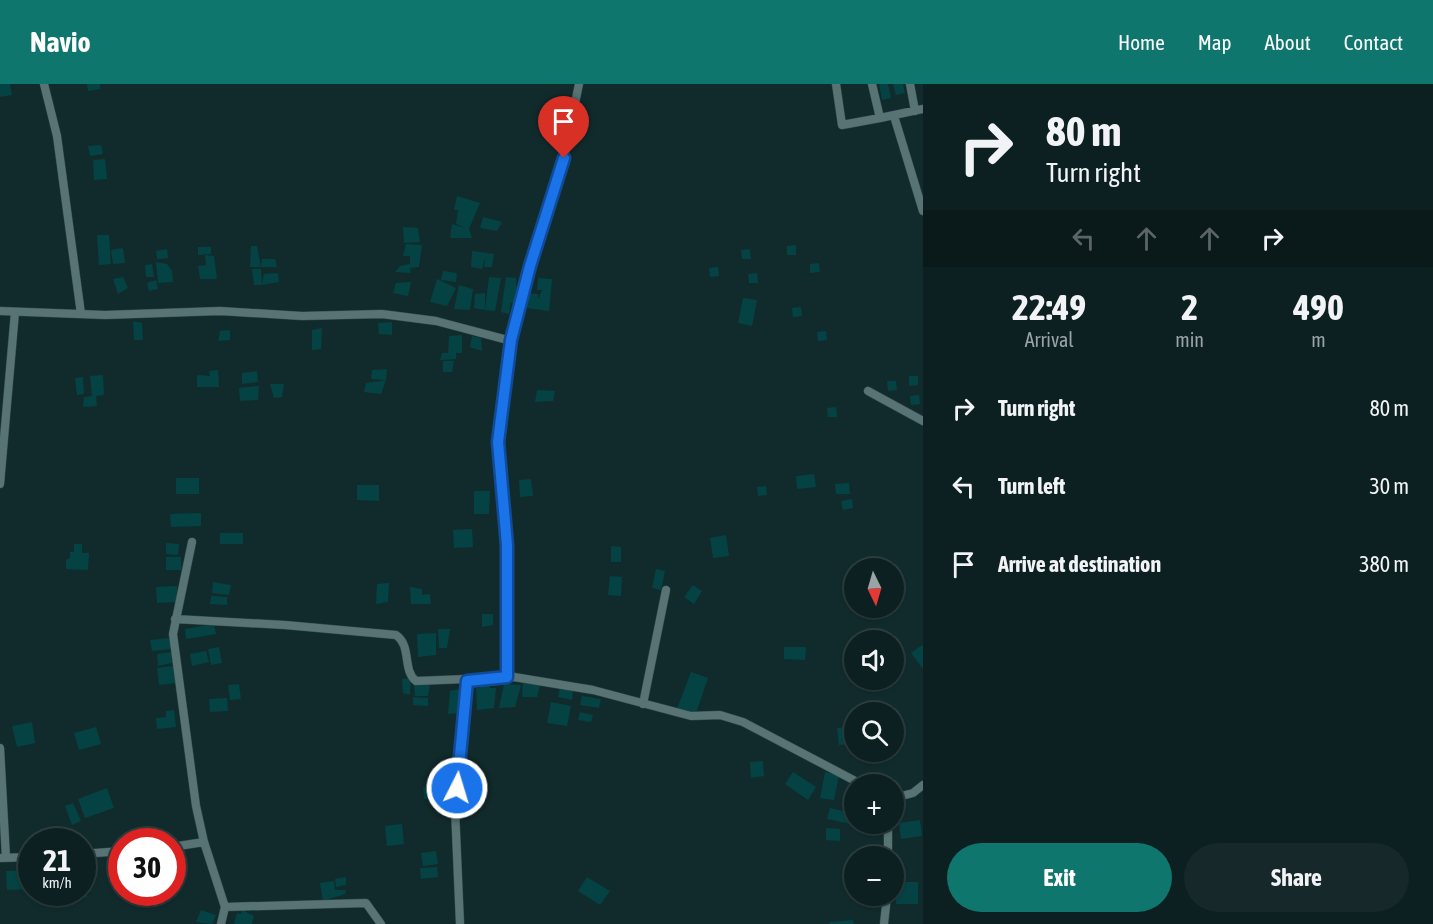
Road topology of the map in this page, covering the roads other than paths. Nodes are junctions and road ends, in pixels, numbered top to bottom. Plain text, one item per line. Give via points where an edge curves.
1 (44, 84) edge
2 (579, 84) edge
3 (836, 84) edge
4 (872, 84) edge
5 (910, 84) edge
6 (919, 110) edge
7 (894, 116) junction
8 (880, 118) junction
9 (923, 211) edge
10 (0, 311) edge
11 (15, 312) junction
12 (81, 314) junction
13 (511, 340) junction
14 (868, 391) dead end
15 (923, 421) edge
16 (0, 483) edge
17 (192, 542) dead end
18 (666, 590) dead end
19 (175, 619) junction
20 (507, 677) junction
21 (467, 681) junction
22 (643, 704) junction
23 (0, 748) edge
24 (844, 774) edge
25 (923, 784) edge
26 (904, 795) edge
27 (204, 842) junction
28 (186, 845) edge
29 (18, 857) edge
30 (3, 858) edge
31 (886, 906) edge
32 (225, 907) junction
33 (221, 924) edge
34 (381, 924) edge
35 (460, 924) edge
36 (884, 924) edge

1 - 12 street via 57,136
2 - 13 street via 560,176
3 - 8 street via 842,125
4 - 8 street
5 - 6 street
6 - 7 street
7 - 8 street
7 - 9 street
10 - 11 street
11 - 12 street
11 - 16 street
12 - 13 street via 382,314 436,321
13 - 20 street via 498,442 507,545
14 - 15 street
17 - 19 street
18 - 22 street
19 - 21 street via 396,635 403,640 413,679
19 - 27 street via 175,658
20 - 21 street
20 - 22 street via 564,683
21 - 35 street via 455,809
22 - 24 street via 691,716 729,717
23 - 30 street
25 - 26 street
27 - 28 street
27 - 32 street
29 - 30 street
31 - 36 street
32 - 33 street
32 - 34 street via 366,903

